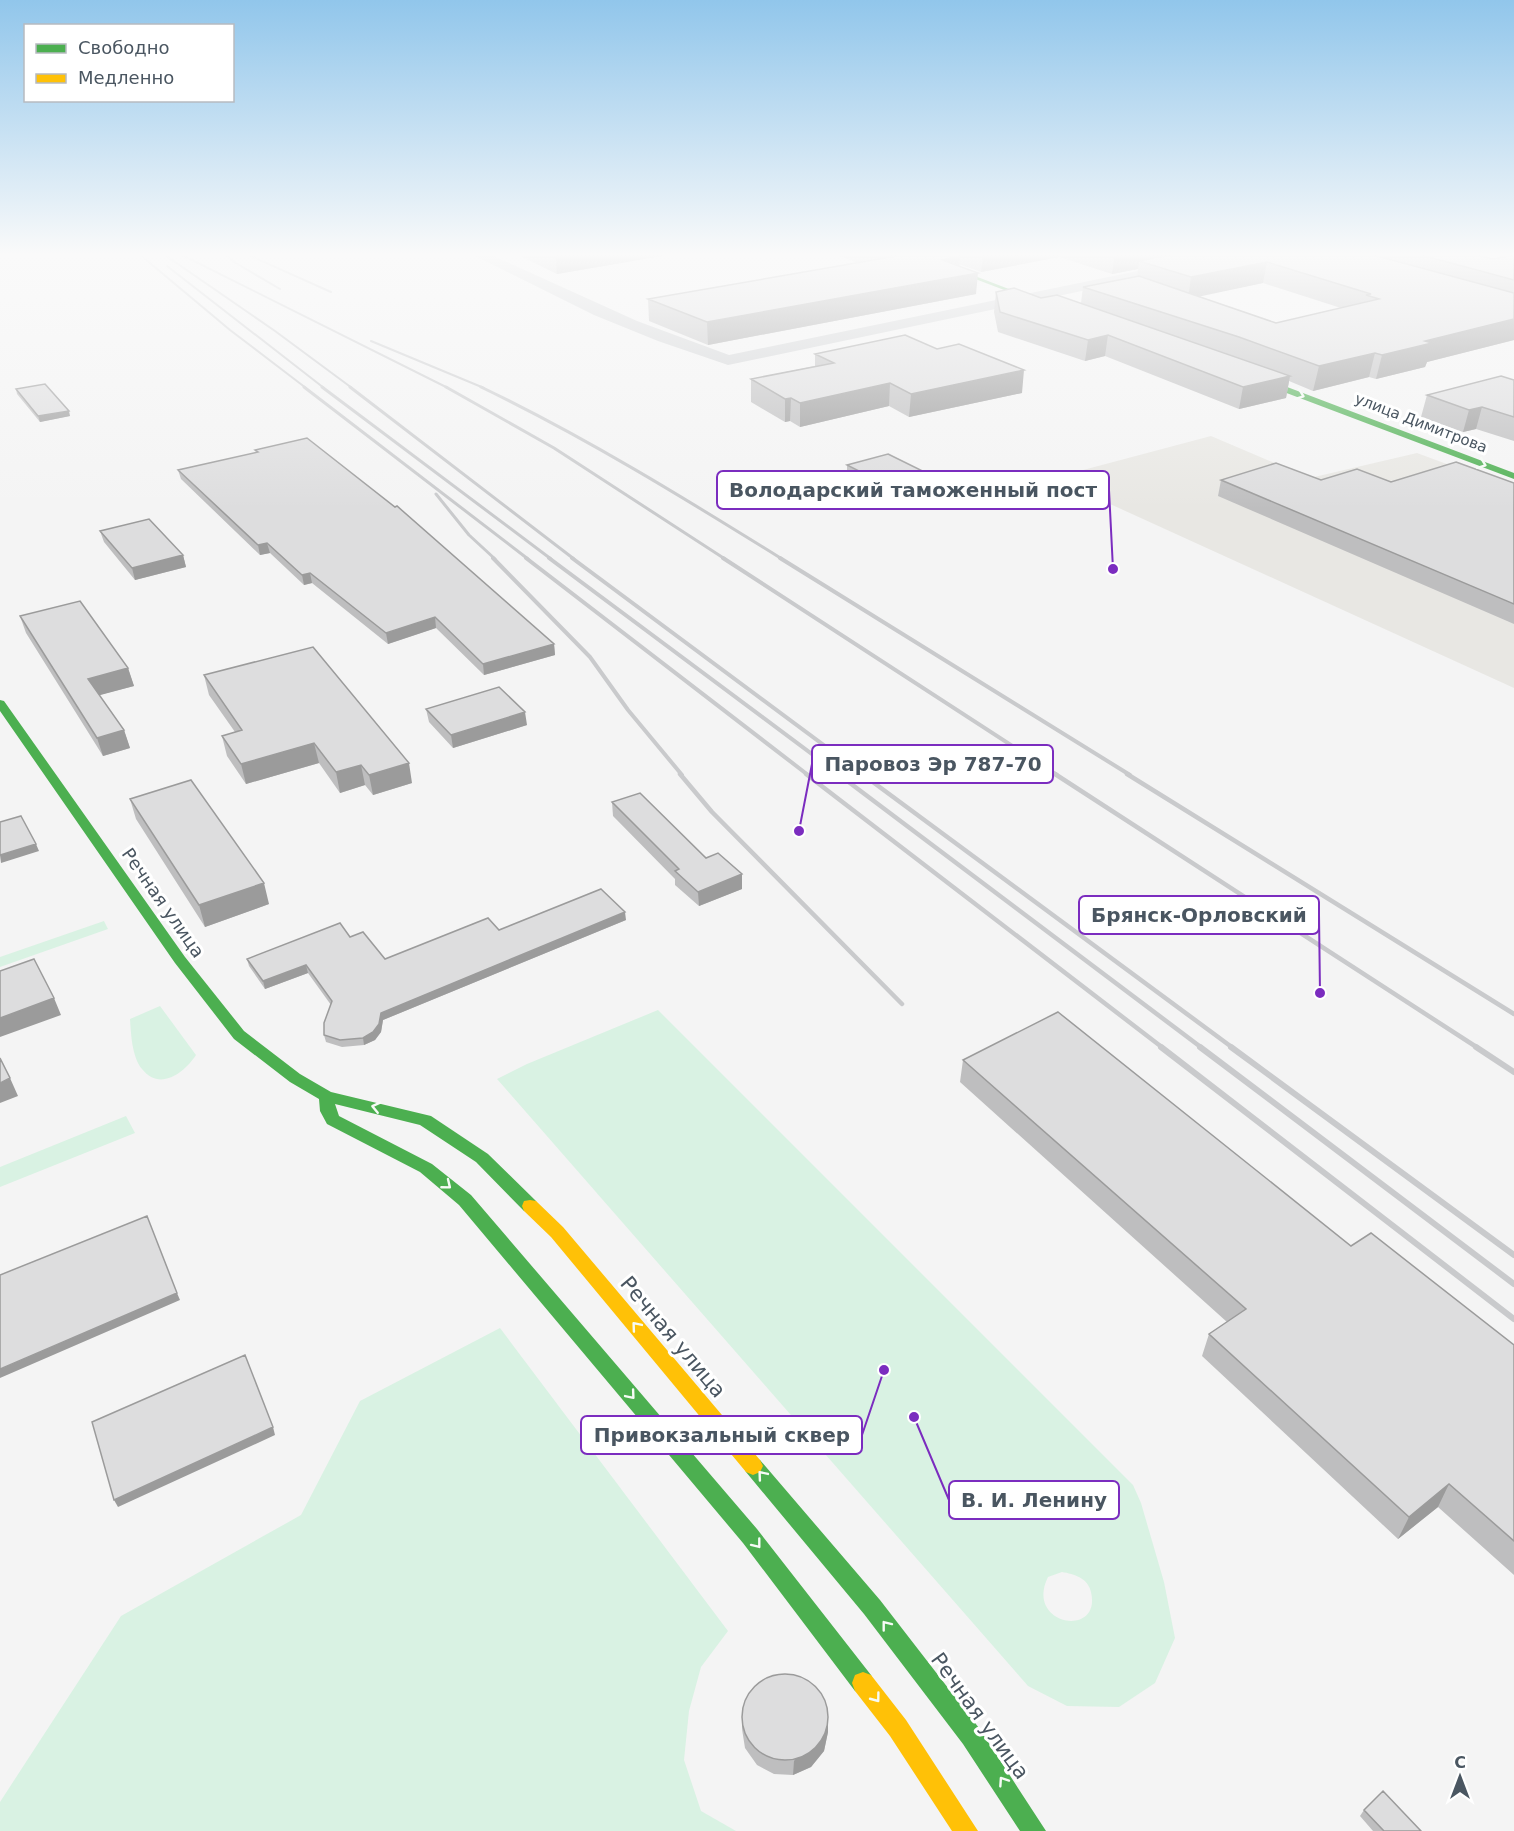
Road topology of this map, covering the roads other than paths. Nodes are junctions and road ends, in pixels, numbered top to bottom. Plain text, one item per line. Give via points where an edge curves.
1 (665, 338) edge
2 (830, 338) edge
3 (1239, 371) edge
4 (1514, 476) edge
5 (0, 703) edge
6 (326, 1096) junction
7 (966, 1831) edge
8 (1034, 1831) edge

1 - 2 street via 728,360
3 -> 4 main road, улица Димитрова
5 - 6 main road, Речная улица via 173,950 239,1035 295,1078
6 -> 7 main road via 333,1120 426,1168 465,1200 750,1536 898,1728
8 -> 6 main road, Речная улица via 971,1736 872,1607 557,1232 482,1158 454,1137 425,1120

